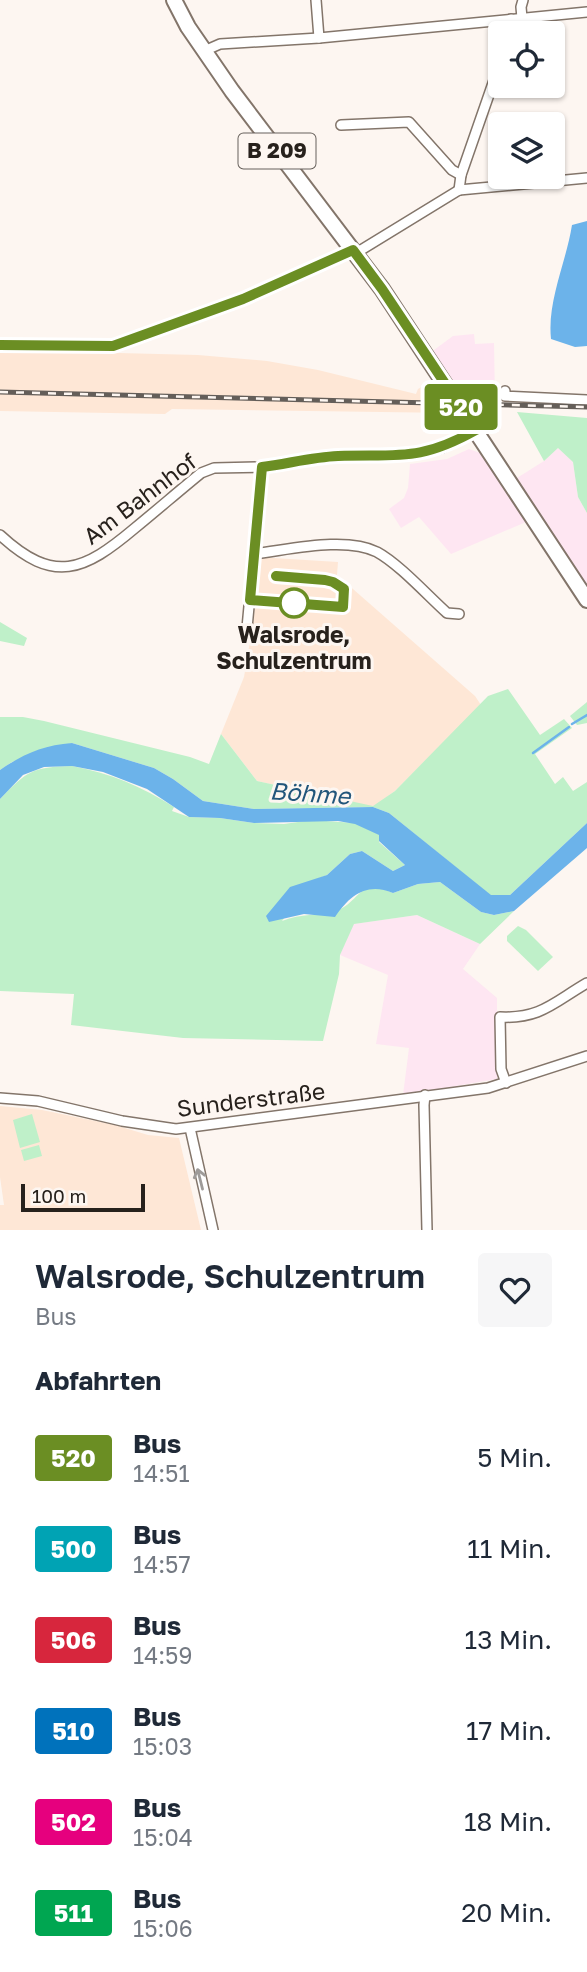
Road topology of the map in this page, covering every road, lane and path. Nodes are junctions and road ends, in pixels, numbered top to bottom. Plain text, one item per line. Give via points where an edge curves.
1 (174, 0) edge
2 (316, 0) edge
3 (523, 0) edge
4 (587, 12) edge
5 (522, 18) junction
6 (511, 19) joint
7 (319, 38) junction
8 (204, 51) junction
9 (488, 97) edge
10 (341, 125) dead end
11 (461, 175) junction
12 (587, 178) edge
13 (459, 190) junction
14 (354, 252) junction
15 (0, 345) edge
16 (505, 391) dead end
17 (587, 400) edge
18 (476, 430) junction
19 (262, 467) junction
20 (0, 535) edge
21 (253, 554) junction
22 (587, 600) edge
23 (459, 614) dead end
24 (247, 628) dead end
25 (587, 984) edge
26 (587, 1056) edge
27 (506, 1083) junction
28 (425, 1095) junction
29 (0, 1098) edge
30 (190, 1128) junction
31 (213, 1230) edge
32 (427, 1230) edge

1 - 8 main road, B 209
2 - 7 street
3 - 5 street
4 - 5 street
5 - 6 street
6 - 7 street
7 - 8 street via 220,44
8 - 14 main road, B 209
9 - 11 street
10 - 11 street via 409,122
11 - 13 street
12 - 13 street
13 - 14 street
14 - 15 street via 113,346
14 - 18 main road, B 209
16 - 17 street via 505,396
18 - 19 street, Am Bahnhof via 425,453 337,456
18 - 22 main road, B 209
19 - 20 street, Am Bahnhof via 205,471 106,553 82,564 41,564
19 - 21 street
21 - 23 street via 329,545 361,547 388,560 447,613
21 - 24 street
25 - 27 street via 538,1013 500,1017 501,1069
26 - 27 street, Sunderstraße
27 - 28 street, Sunderstraße
28 - 30 street, Sunderstraße
28 - 32 street
29 - 30 street, Sunderstraße via 52,1103 163,1129
31 -> 30 street

